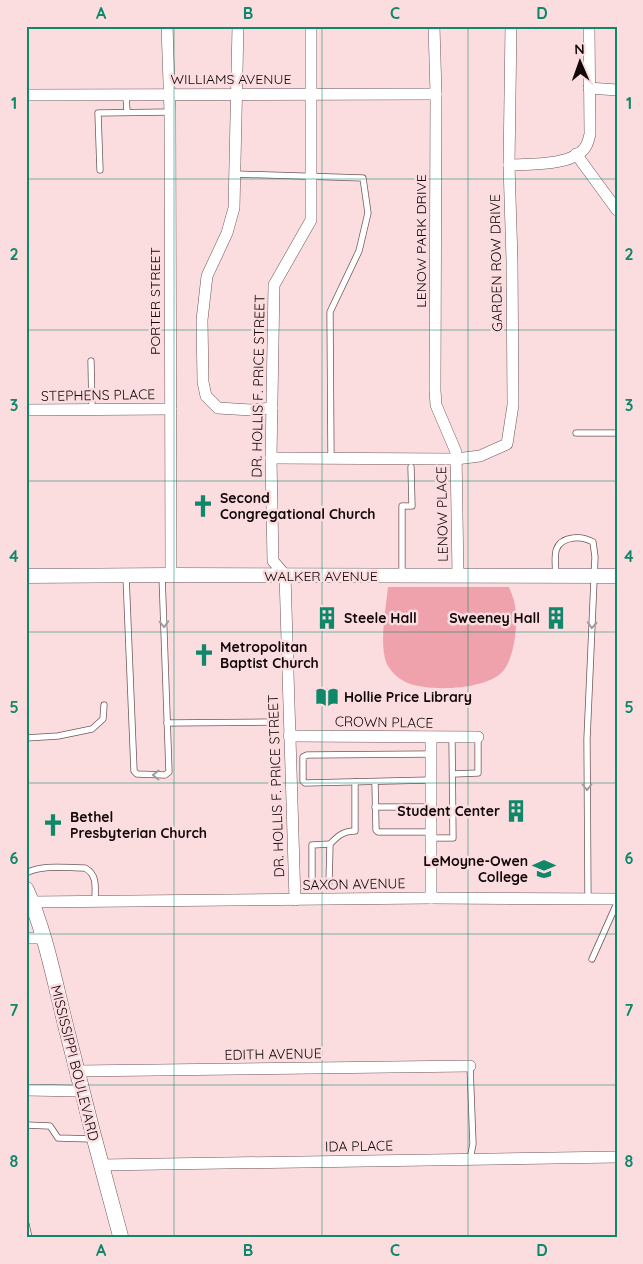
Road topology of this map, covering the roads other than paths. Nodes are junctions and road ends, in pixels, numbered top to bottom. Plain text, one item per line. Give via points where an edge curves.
1 (167, 26) edge
2 (238, 26) edge
3 (311, 26) edge
4 (434, 26) edge
5 (510, 26) edge
6 (589, 26) edge
7 (589, 88) junction
8 (617, 90) edge
9 (237, 94) junction
10 (311, 94) junction
11 (436, 94) junction
12 (26, 95) edge
13 (126, 95) junction
14 (170, 95) junction
15 (127, 112) junction
16 (170, 112) junction
17 (576, 154) junction
18 (509, 165) junction
19 (100, 170) dead end
20 (235, 174) junction
21 (311, 175) junction
22 (617, 210) edge
23 (90, 361) dead end
24 (272, 408) junction
25 (171, 409) junction
26 (26, 410) edge
27 (92, 410) junction
28 (576, 433) dead end
29 (617, 433) edge
30 (456, 455) junction
31 (271, 458) junction
32 (331, 458) junction
33 (411, 467) dead end
34 (167, 575) junction
35 (285, 575) junction
36 (26, 576) edge
37 (126, 576) junction
38 (402, 576) junction
39 (458, 576) junction
40 (556, 576) junction
41 (595, 576) junction
42 (617, 576) edge
43 (104, 705) dead end
44 (272, 722) dead end
45 (167, 723) junction
46 (289, 736) junction
47 (478, 737) joint
48 (26, 738) edge
49 (431, 738) junction
50 (452, 738) junction
51 (431, 754) junction
52 (453, 774) junction
53 (431, 780) junction
54 (355, 782) junction
55 (375, 782) junction
56 (375, 807) junction
57 (431, 807) junction
58 (431, 835) junction
59 (330, 844) junction
60 (26, 873) edge
61 (29, 895) edge
62 (431, 898) junction
63 (295, 900) junction
64 (588, 900) junction
65 (617, 901) edge
66 (96, 902) junction
67 (26, 938) edge
68 (44, 938) junction
69 (592, 959) dead end
70 (470, 1066) joint
71 (77, 1071) junction
72 (26, 1090) edge
73 (81, 1091) junction
74 (26, 1125) edge
75 (94, 1139) junction
76 (617, 1157) edge
77 (470, 1159) junction
78 (101, 1165) junction
79 (26, 1224) edge
80 (29, 1238) edge
81 (121, 1238) edge

1 - 14 street, PORTER STREET
2 - 9 street
3 - 10 street, DR. HOLLIS F. PRICE STREET
4 - 11 street, LENOW PARK DRIVE
5 - 18 street, GARDEN ROW DRIVE
6 - 7 street
7 - 8 street
7 - 17 street via 590,134 586,147
9 - 10 street, WILLIAMS AVENUE
9 - 14 street, WILLIAMS AVENUE
9 - 20 street
10 - 11 street, WILLIAMS AVENUE
10 - 21 street, DR. HOLLIS F. PRICE STREET
11 - 30 street, LENOW PARK DRIVE via 435,397
12 - 13 street, WILLIAMS AVENUE
13 - 14 street, WILLIAMS AVENUE
13 - 15 lane
14 - 16 street, PORTER STREET
15 - 16 lane
15 - 19 lane via 98,112
16 - 25 street, PORTER STREET
17 - 18 street via 559,162
17 - 22 street
18 - 30 street, GARDEN ROW DRIVE via 513,405 510,430 507,444 495,451 480,456
20 - 21 lane
20 - 24 street via 231,221 207,276 202,320 203,382 206,396 218,408
21 - 24 street, DR. HOLLIS F. PRICE STREET via 311,220 274,285
21 - 32 lane via 364,178 368,213 359,251 330,312
23 - 27 lane
24 - 31 street, DR. HOLLIS F. PRICE STREET
25 - 27 street, STEPHENS PLACE
25 - 34 street, PORTER STREET
26 - 27 street, STEPHENS PLACE
28 - 29 lane
30 - 32 street, GARDEN ROW DRIVE
30 - 39 street, LENOW PLACE
31 - 32 street, GARDEN ROW DRIVE
31 - 35 street, DR. HOLLIS F. PRICE STREET via 273,561
33 - 38 lane via 412,506 402,506
34 - 35 street, WALKER AVENUE
34 - 37 street, WALKER AVENUE
34 -> 45 lane
35 - 38 street, WALKER AVENUE
35 - 46 street, DR. HOLLIS F. PRICE STREET
36 - 37 street, WALKER AVENUE
45 -> 37 lane via 169,772 166,775 137,774 134,771
38 - 39 street, WALKER AVENUE
39 - 40 street, WALKER AVENUE
40 - 41 street, WALKER AVENUE
40 - 41 lane via 558,543 578,537 592,542 595,548
41 - 42 street, WALKER AVENUE
41 -> 64 lane via 587,739
43 - 48 lane via 103,720 92,729
44 - 45 lane
46 - 49 street, CROWN PLACE
46 - 63 street, DR. HOLLIS F. PRICE STREET
47 - 50 street, CROWN PLACE
47 - 52 lane via 478,773
49 - 50 street, CROWN PLACE
49 - 51 street
50 - 52 lane
51 - 53 street
51 - 54 lane via 303,757 305,783
52 - 58 lane via 453,838
53 - 55 lane
53 - 57 street
54 - 55 lane
54 - 59 lane via 355,831 347,831
55 - 56 lane
56 - 57 lane
56 - 58 lane via 378,832
57 - 58 street
58 - 62 street
59 - 59 lane via 330,883 312,883 312,845
60 - 66 lane via 43,868 84,868 94,877
61 - 66 street, SAXON AVENUE
61 - 68 main road, MISSISSIPPI BOULEVARD
62 - 63 street, SAXON AVENUE
62 - 64 street, SAXON AVENUE
63 - 66 street, SAXON AVENUE
64 - 65 street, SAXON AVENUE
65 - 69 lane
67 - 68 street
68 - 71 main road, MISSISSIPPI BOULEVARD
70 - 71 street, EDITH AVENUE
70 - 77 lane
71 - 73 main road, MISSISSIPPI BOULEVARD
72 - 73 street
73 - 75 main road, MISSISSIPPI BOULEVARD
74 - 75 lane via 50,1126 58,1138
75 - 78 main road, MISSISSIPPI BOULEVARD
76 - 77 street, IDA PLACE
77 - 78 street, IDA PLACE
78 - 81 main road, MISSISSIPPI BOULEVARD
79 - 80 lane

